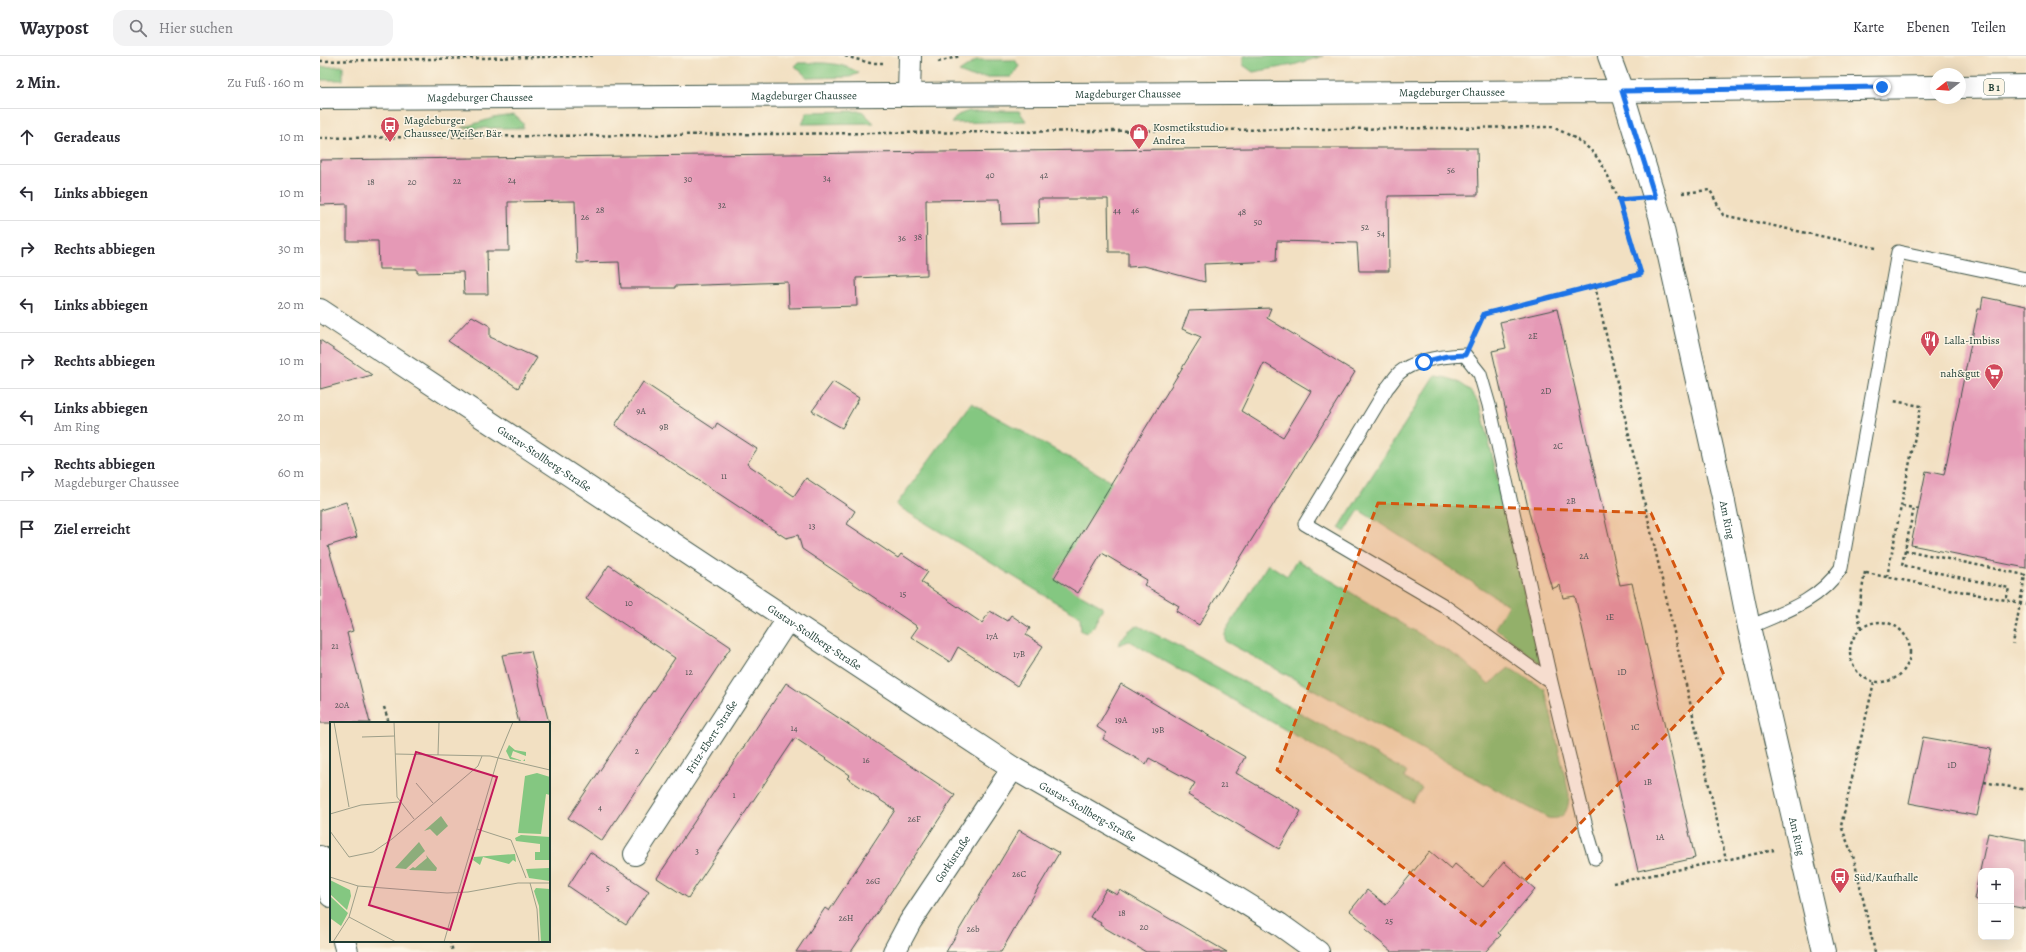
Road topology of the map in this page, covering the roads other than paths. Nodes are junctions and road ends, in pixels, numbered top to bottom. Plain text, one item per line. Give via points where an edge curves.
1 (910, 56) edge
2 (1608, 56) edge
3 (2026, 86) edge
4 (1930, 87) edge
5 (1966, 87) edge
6 (1622, 91) junction
7 (910, 95) junction
8 (320, 98) edge
9 (2026, 279) edge
10 (320, 310) edge
11 (788, 619) junction
12 (1749, 627) junction
13 (1551, 682) junction
14 (1013, 768) junction
15 (635, 854) dead end
16 (320, 858) edge
17 (1595, 858) dead end
18 (330, 893) edge
19 (344, 942) edge
20 (347, 952) edge
21 (894, 952) edge
22 (1318, 952) edge
23 (1824, 952) edge

1 - 7 street
2 - 6 street, Am Ring
3 - 5 street, B 1
4 - 6 street, Magdeburger Chaussee
6 - 7 street, Magdeburger Chaussee
6 - 12 street, Am Ring via 1655,197 1723,497
7 - 8 street, Magdeburger Chaussee
9 - 12 lane via 1898,252 1841,568 1832,582 1802,604
10 - 11 street, Gustav-Stollberg-Straße
11 - 14 street, Gustav-Stollberg-Straße
11 - 15 street, Fritz-Ebert-Straße
12 - 23 street, Am Ring
13 - 13 lane via 1480,374 1465,355 1447,356 1408,367 1398,374 1387,388 1305,524 1443,605
13 - 17 lane
14 - 21 street, Gorkistraße via 910,922
14 - 22 street, Gustav-Stollberg-Straße via 1211,882 1279,924
16 - 18 street
19 - 20 street

